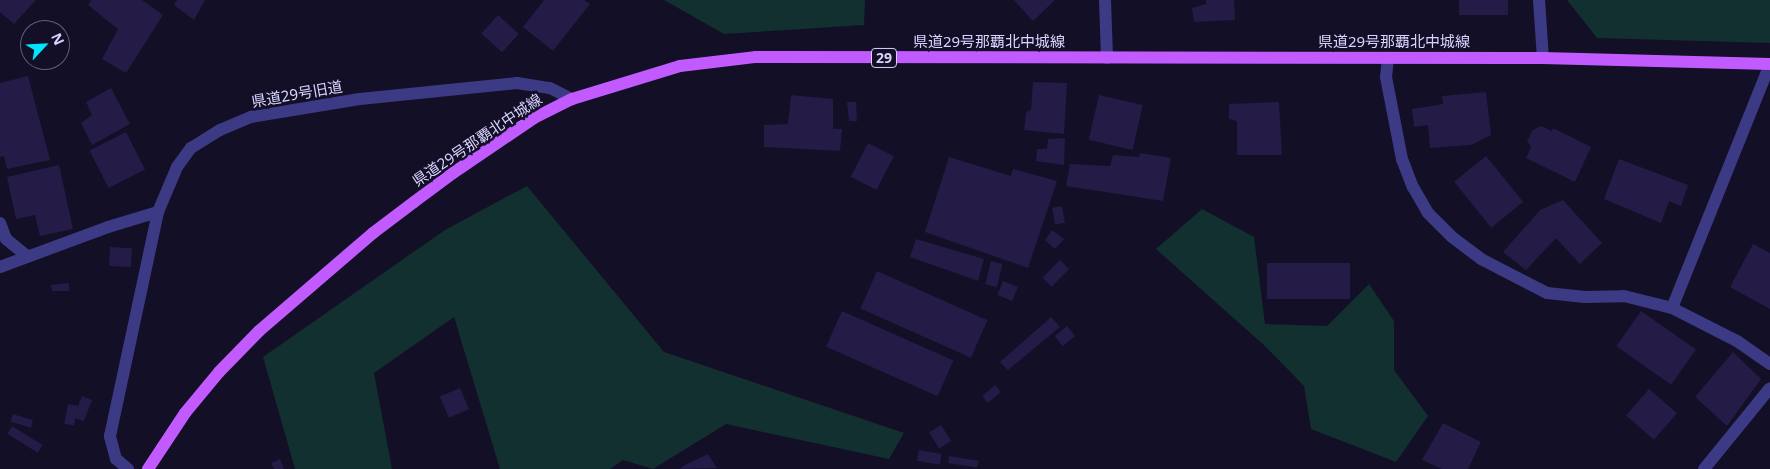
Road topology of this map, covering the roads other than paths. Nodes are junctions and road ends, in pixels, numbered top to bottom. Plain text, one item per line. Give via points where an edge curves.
1 (1105, 0) edge
2 (1539, 0) edge
3 (1107, 58) junction
4 (1388, 58) junction
5 (1543, 58) junction
6 (1770, 64) edge
7 (572, 99) junction
8 (158, 212) junction
9 (0, 222) edge
10 (28, 257) junction
11 (0, 267) edge
12 (1672, 308) junction
13 (1770, 364) edge
14 (1770, 388) edge
15 (128, 469) edge
16 (148, 469) edge
17 (1704, 469) edge

1 - 3 street
2 - 5 street
3 - 4 main road, 県道29号那覇北中城線 / 29
3 - 7 main road, 県道29号那覇北中城線 / 29 via 756,57 680,66
4 - 5 main road, 県道29号那覇北中城線 / 29
4 - 12 street via 1386,77 1402,159 1428,213 1452,237 1482,259 1547,293 1624,296
5 - 6 main road, 県道29号那覇北中城線 / 29
6 - 12 street
7 - 8 street, 県道29号旧道 via 550,88 517,83 360,99 251,117 220,130 191,148 177,166
7 - 16 main road, 県道29号那覇北中城線 / 29 via 534,118 453,172 373,233 259,331 185,413
8 - 10 street
8 - 15 street, 県道29号旧道 via 110,436 116,459
9 - 10 street via 6,239
10 - 11 street
12 - 13 street via 1737,341
14 - 17 street

